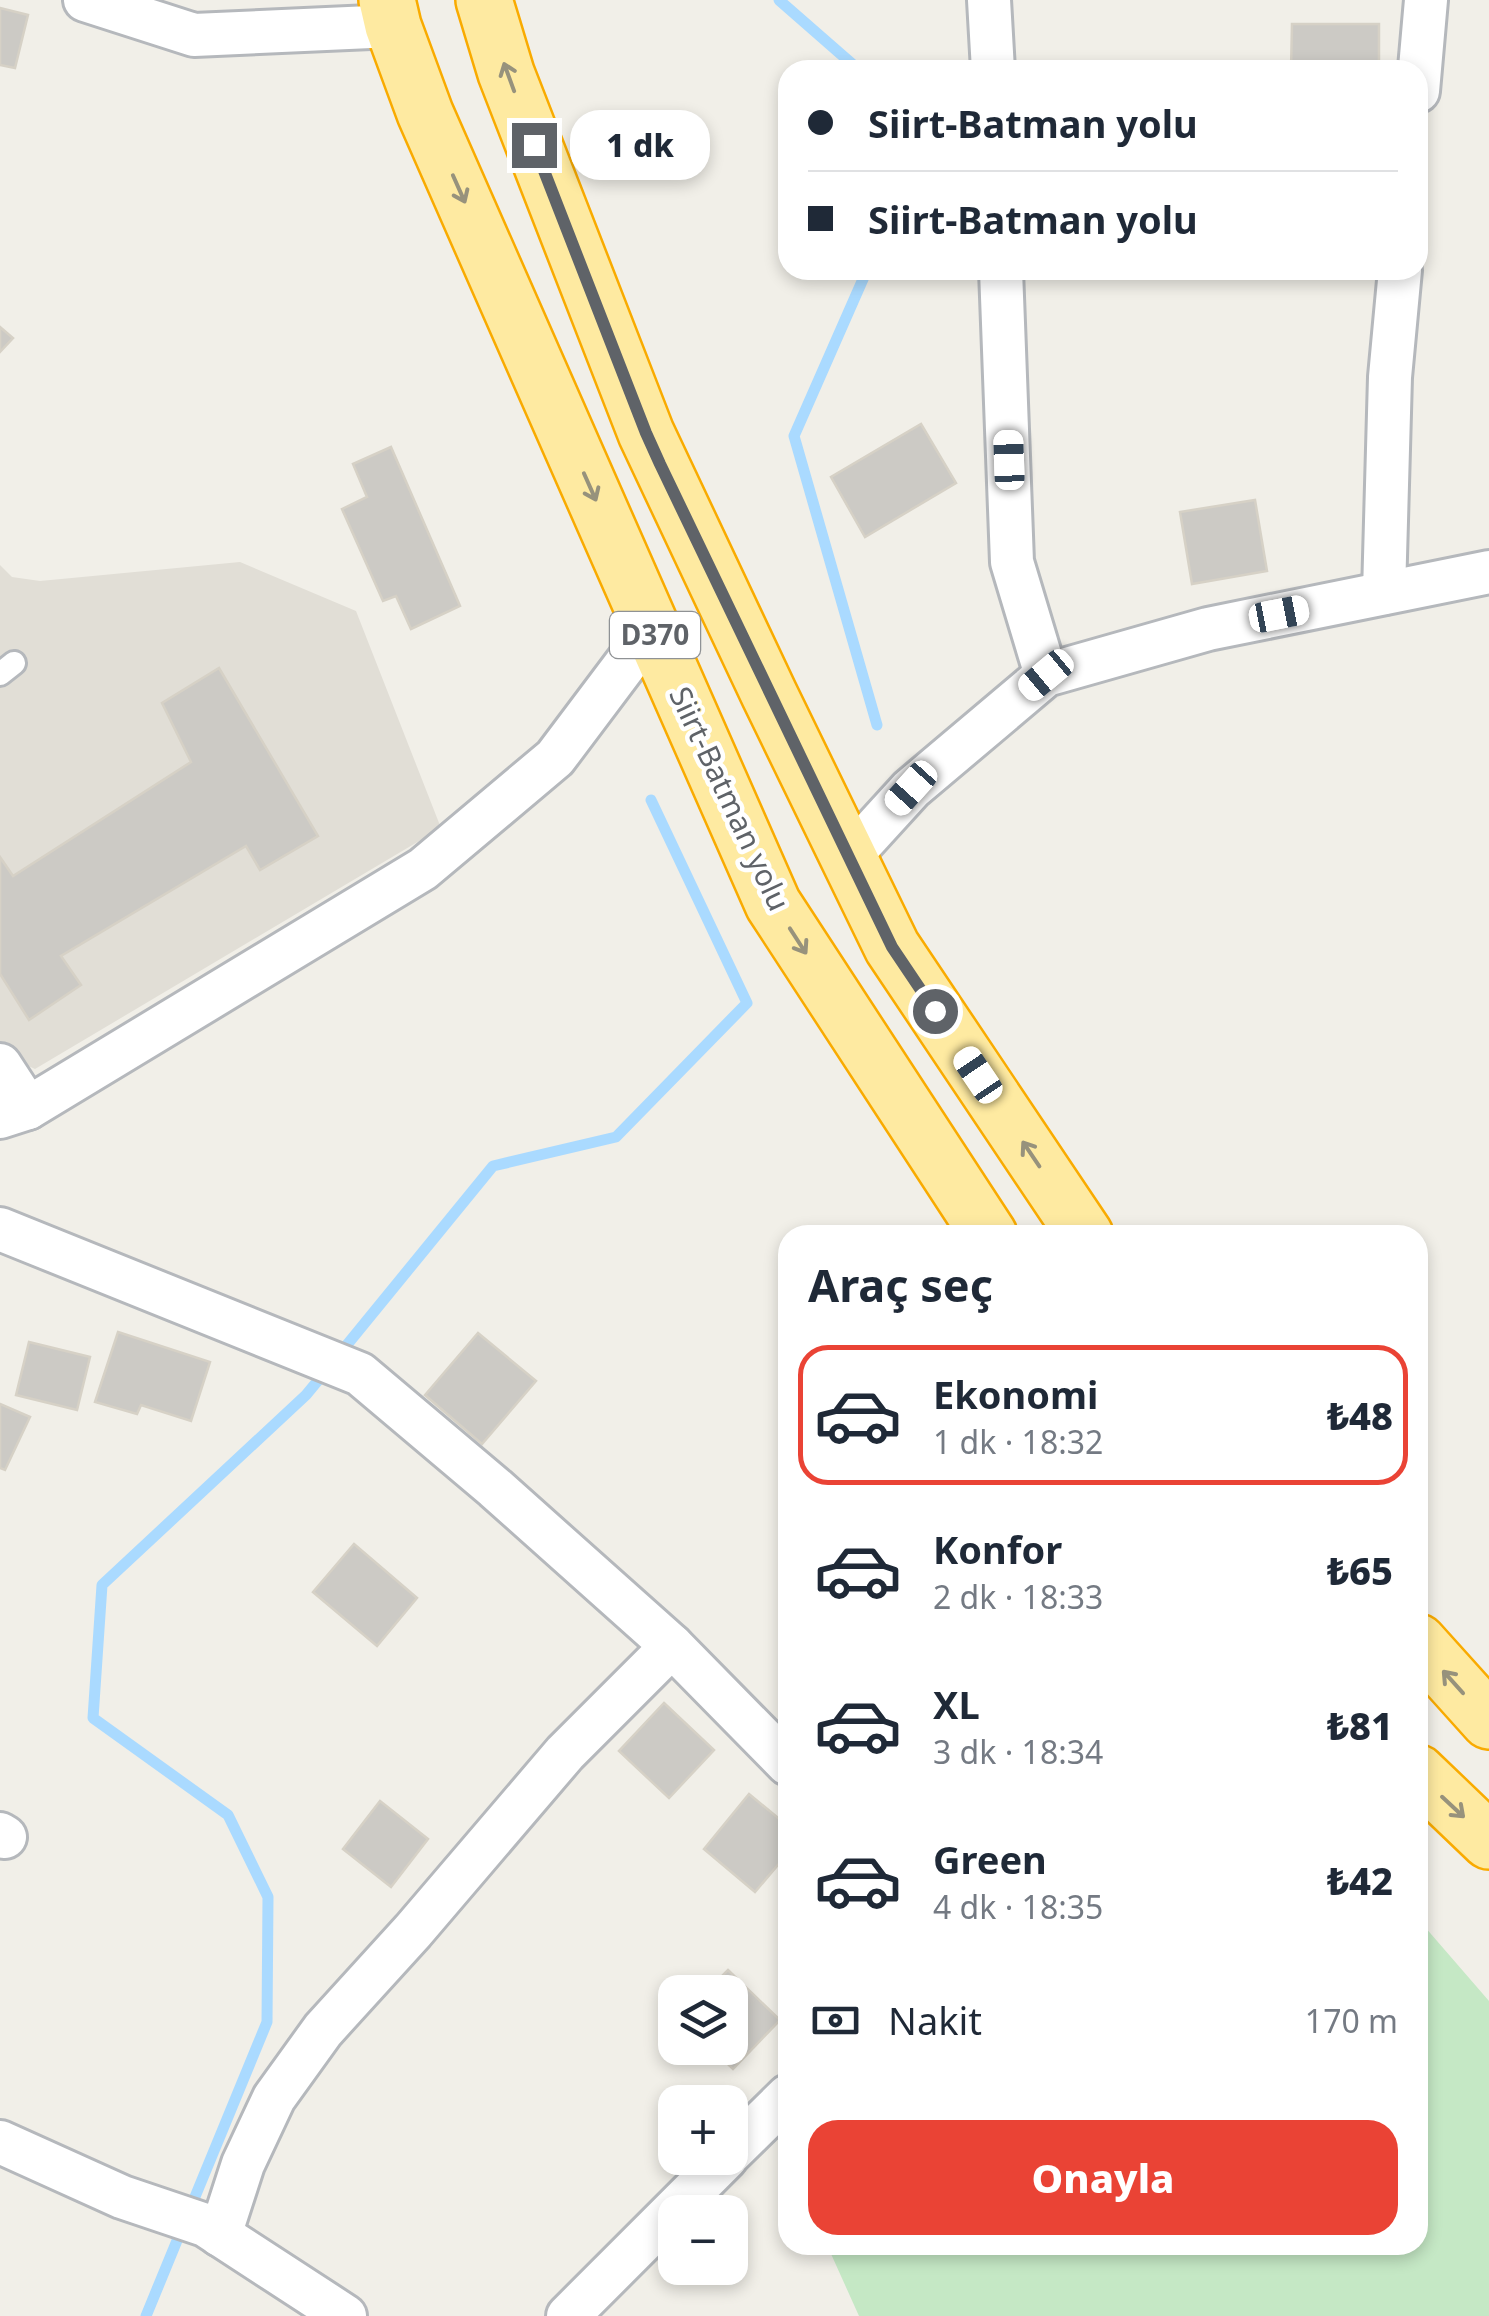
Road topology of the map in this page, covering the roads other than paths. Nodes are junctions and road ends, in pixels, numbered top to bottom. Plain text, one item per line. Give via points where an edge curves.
1 (85, 0) edge
2 (484, 0) edge
3 (990, 0) edge
4 (1426, 0) edge
5 (390, 13) edge
6 (992, 60) edge
7 (1421, 60) edge
8 (1002, 280) edge
9 (1399, 280) edge
10 (1489, 572) edge
11 (1384, 593) junction
12 (652, 629) junction
13 (1046, 675) junction
14 (848, 858) junction
15 (0, 1065) edge
16 (14, 1112) edge
17 (983, 1225) edge
18 (1077, 1225) edge
19 (4, 1238) edge
20 (672, 1646) junction
21 (1428, 1653) edge
22 (1489, 1721) edge
23 (778, 1754) edge
24 (1428, 1782) edge
25 (1489, 1840) edge
26 (778, 2106) edge
27 (748, 2136) edge
28 (0, 2142) edge
29 (709, 2175) edge
30 (212, 2230) junction
31 (345, 2316) edge
32 (568, 2316) edge

1 - 5 street via 194,35
14 -> 2 highway, D370 via 646,433
3 - 6 street
4 - 7 street
5 -> 12 highway, Siirt-Batman yolu / D370 via 426,113
8 - 13 street via 1012,562
9 - 11 street
10 - 11 street
11 - 13 street via 1208,628
12 - 16 street via 556,758 423,869
12 -> 17 highway, Siirt-Batman yolu / D370 via 774,904
13 - 14 street via 911,788
18 -> 14 highway, D370 via 892,947
15 - 16 street
19 - 20 street via 360,1374
20 - 23 street
20 - 30 street via 564,1753 323,2030 274,2098
22 -> 21 highway
24 -> 25 highway
26 - 27 street
28 - 30 street
29 - 32 street
30 - 31 street

